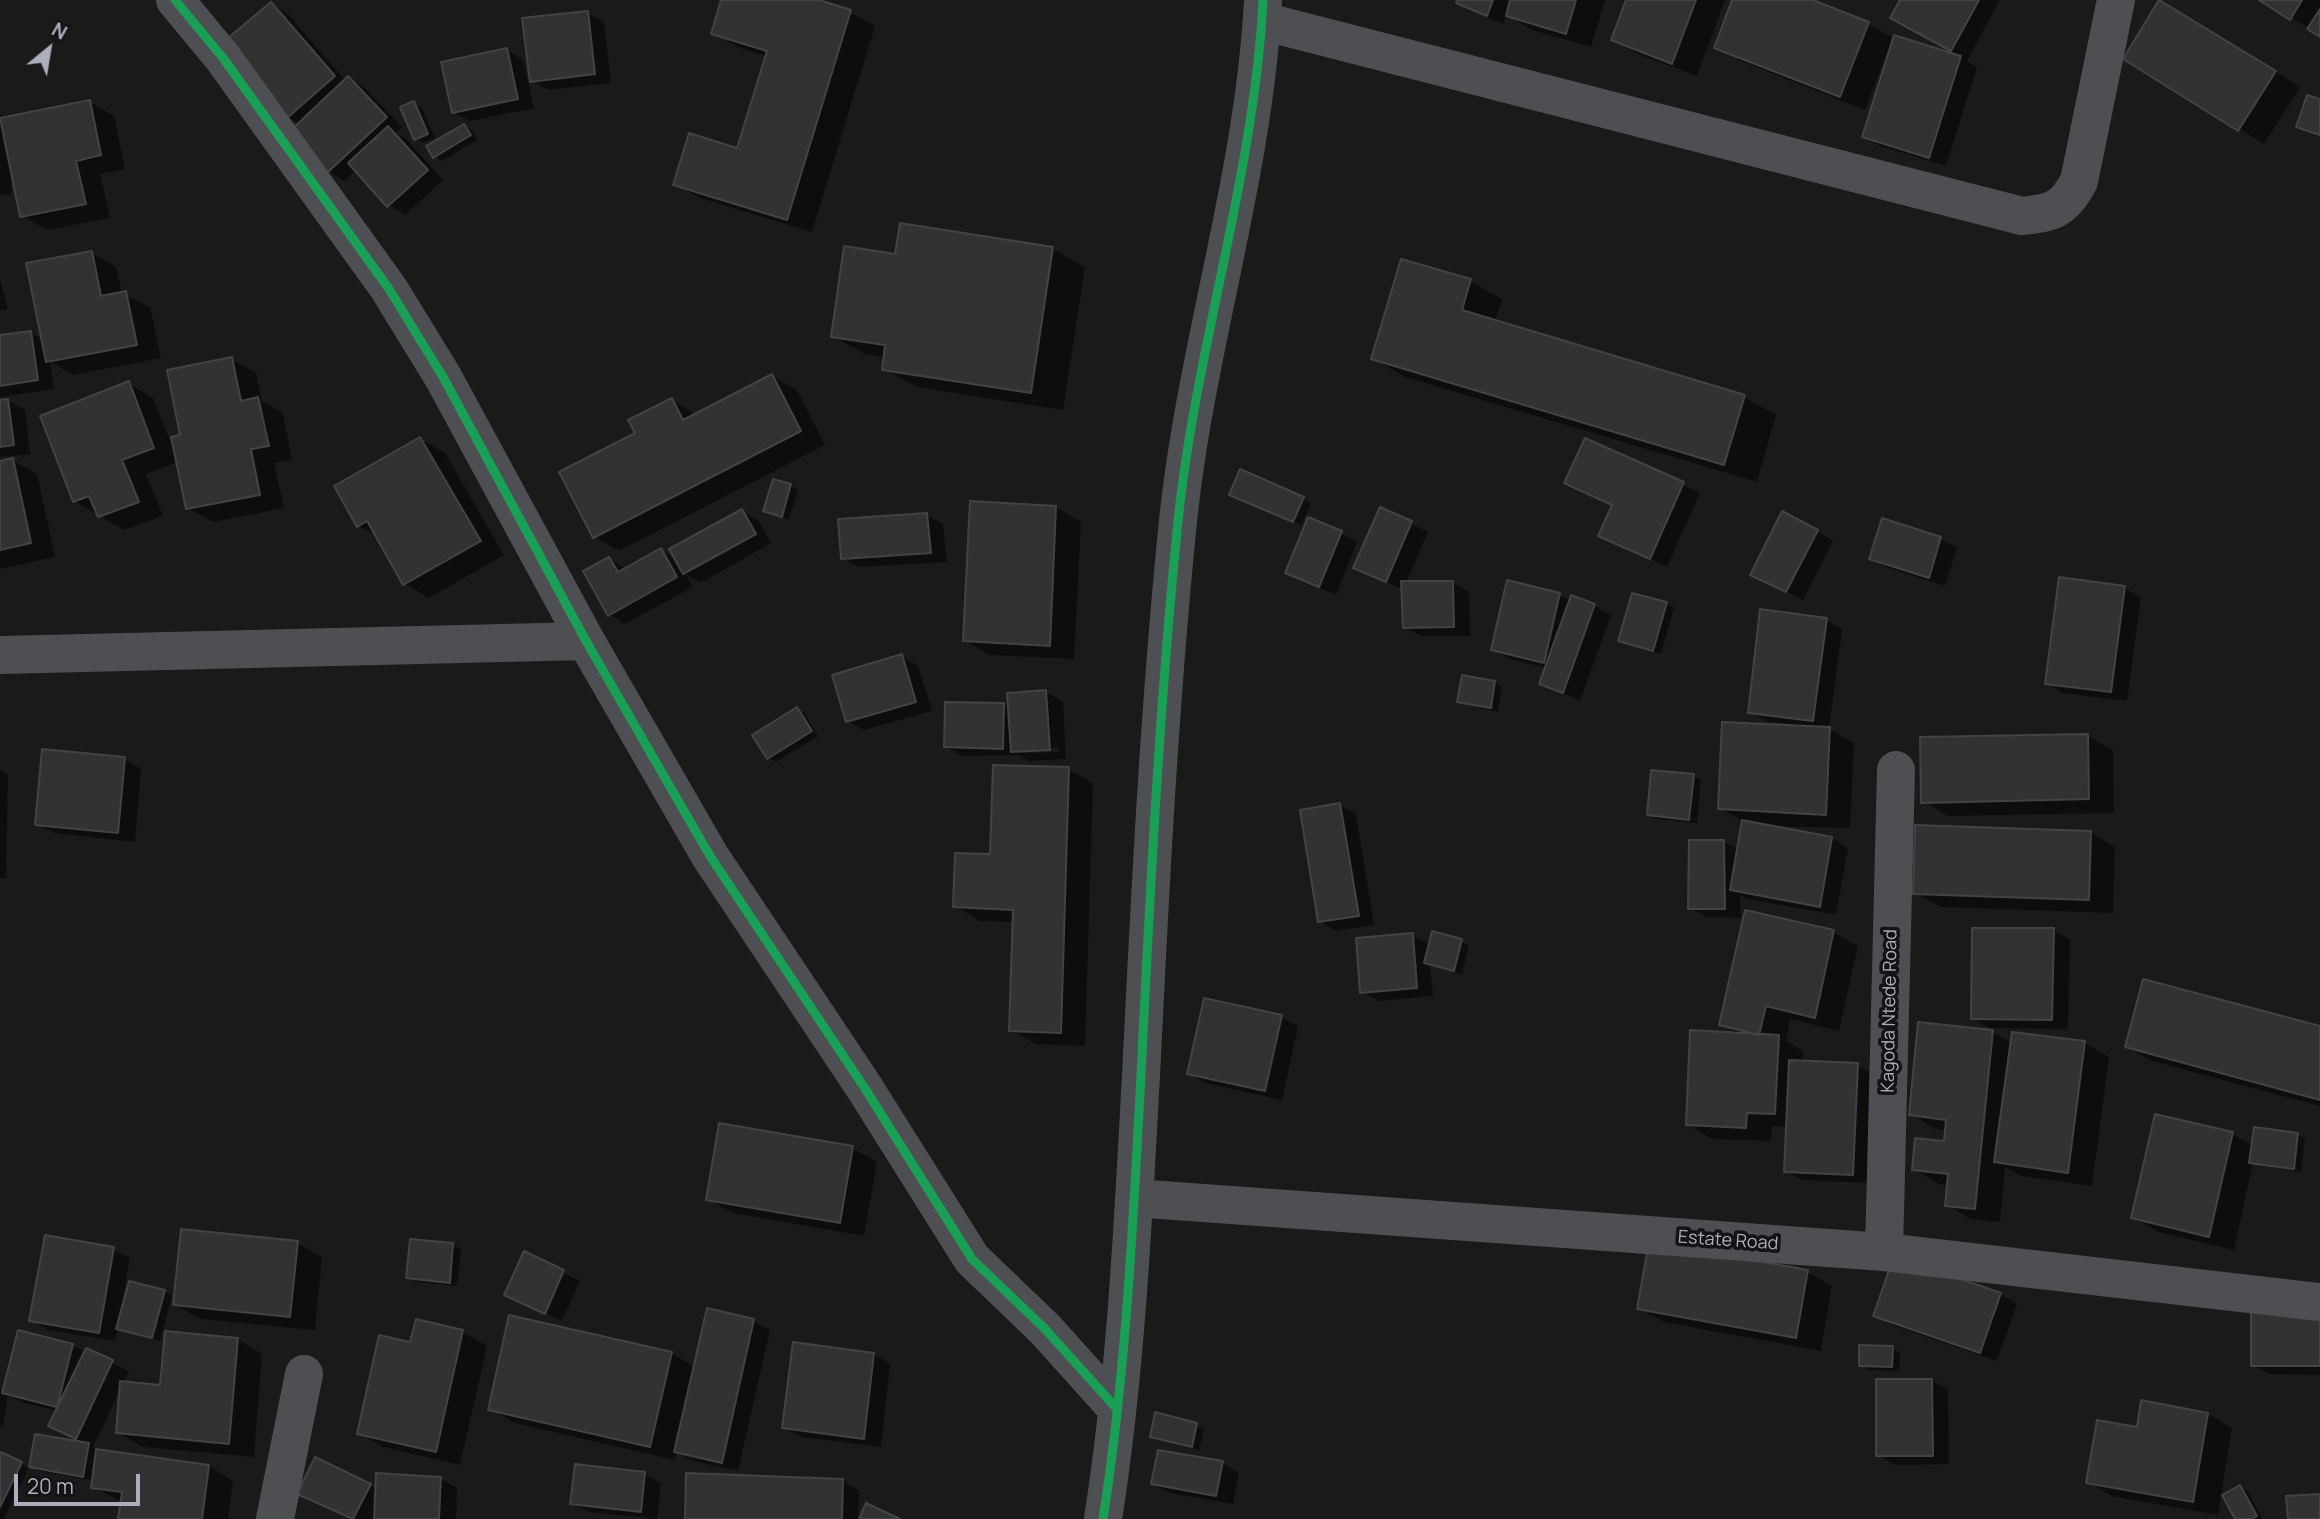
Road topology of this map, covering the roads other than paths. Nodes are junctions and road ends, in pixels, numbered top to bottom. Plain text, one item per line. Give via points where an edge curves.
1 (175, 0) edge
2 (2116, 0) edge
3 (1262, 11) edge
4 (586, 641) junction
5 (0, 655) edge
6 (1896, 771) dead end
7 (1134, 1198) junction
8 (1884, 1252) junction
9 (2320, 1302) edge
10 (304, 1374) dead end
11 (1117, 1409) junction
12 (275, 1519) edge
13 (1103, 1519) edge

1 - 4 street via 223,58 389,289 499,476
2 - 3 street via 2078,181 2069,201 2046,214 2022,216
3 - 7 street via 1244,158 1211,318 1177,525 1159,738
4 - 5 street
4 - 11 street via 710,856 972,1258
6 - 8 street, Kagoda Ntede Road
7 - 8 street, Estate Road
7 - 11 street
8 - 9 street, Estate Road
10 - 12 street
11 - 13 street

